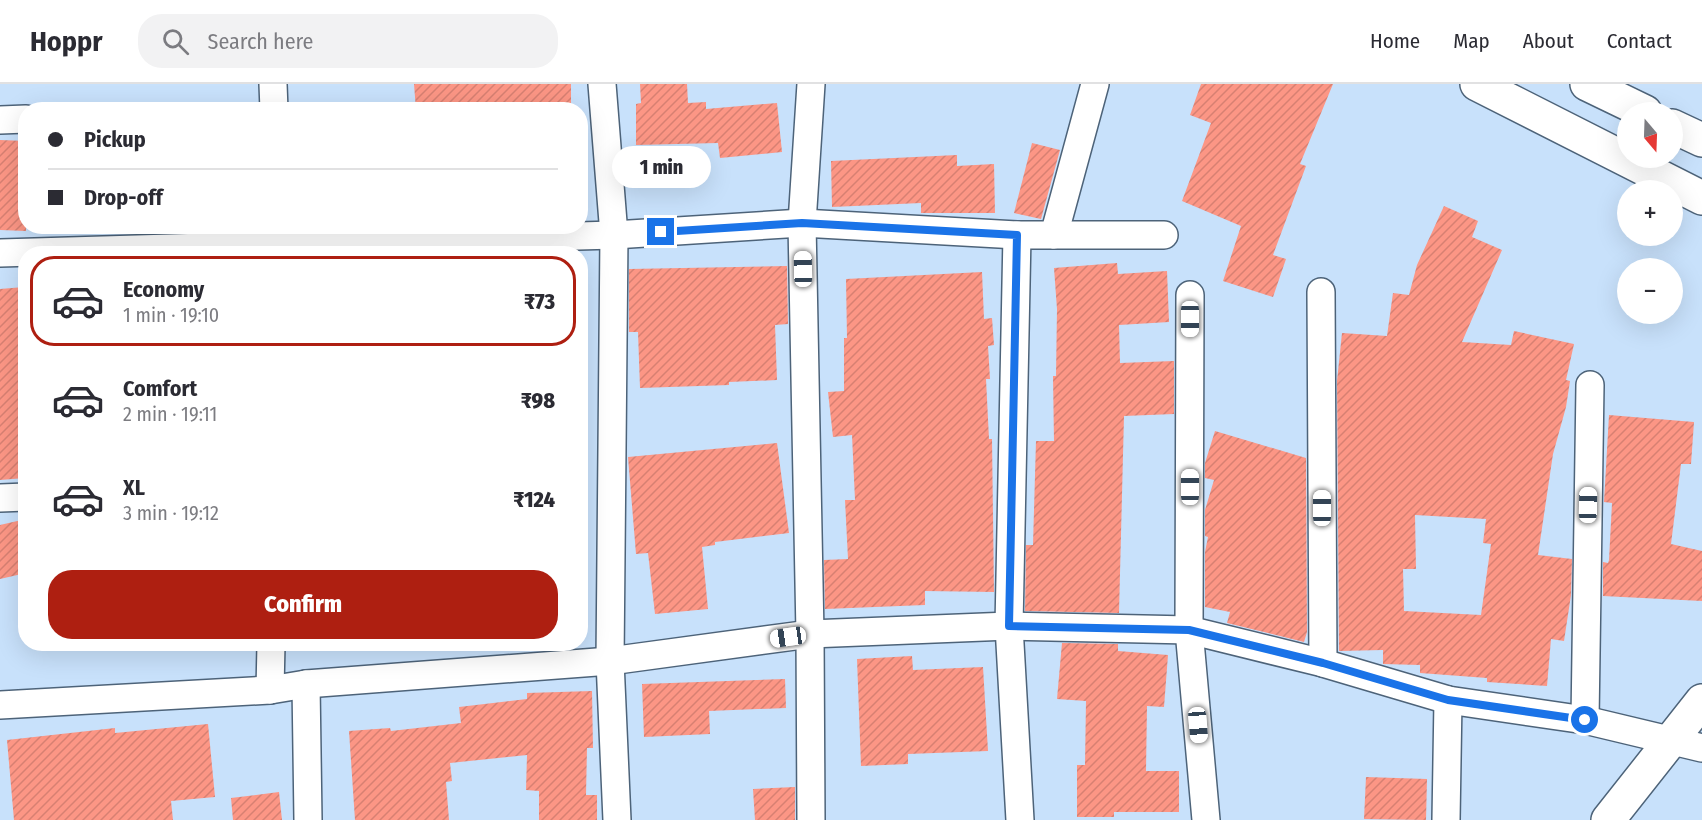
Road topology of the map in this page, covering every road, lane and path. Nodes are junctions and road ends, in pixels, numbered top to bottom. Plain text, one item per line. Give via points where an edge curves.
1 (273, 84) edge
2 (602, 84) edge
3 (811, 84) edge
4 (1095, 84) edge
5 (1477, 84) edge
6 (1587, 84) edge
7 (274, 102) edge
8 (1624, 102) edge
9 (18, 119) edge
10 (0, 120) edge
11 (1683, 131) edge
12 (1702, 140) edge
13 (1702, 198) edge
14 (802, 223) junction
15 (614, 235) junction
16 (1017, 235) junction
17 (1054, 235) junction
18 (1164, 235) dead end
19 (278, 242) edge
20 (177, 246) edge
21 (18, 252) edge
22 (0, 253) edge
23 (1321, 292) dead end
24 (1190, 295) dead end
25 (1590, 385) dead end
26 (18, 497) edge
27 (0, 498) edge
28 (1009, 626) junction
29 (1189, 630) junction
30 (810, 634) junction
31 (271, 651) edge
32 (610, 661) junction
33 (1323, 663) junction
34 (306, 684) junction
35 (270, 690) junction
36 (1448, 700) junction
37 (1702, 701) edge
38 (0, 705) edge
39 (1585, 720) junction
40 (1687, 744) edge
41 (308, 820) edge
42 (617, 820) edge
43 (811, 820) edge
44 (1020, 820) edge
45 (1206, 820) edge
46 (1446, 820) edge
47 (1608, 820) edge

1 - 7 street
2 - 15 street
3 - 14 street
4 - 17 street
5 - 13 street
6 - 8 street
9 - 10 street
11 - 12 street
14 - 15 street
14 - 16 street
14 - 30 street
15 - 19 street
15 - 32 street
16 - 17 street
16 - 28 street
17 - 18 street
19 - 20 street
21 - 22 street
23 - 33 street
24 - 29 street
25 - 39 street
26 - 27 street
28 - 29 street
28 - 30 street
28 - 44 street
29 - 33 street
29 - 45 street
30 - 32 street
30 - 43 street
31 - 35 street
32 - 34 street
32 - 42 street
33 - 36 street
34 - 35 street
34 - 41 street
35 - 38 street
36 - 39 street
36 - 46 street
37 - 40 street
39 - 40 street
40 - 47 street

